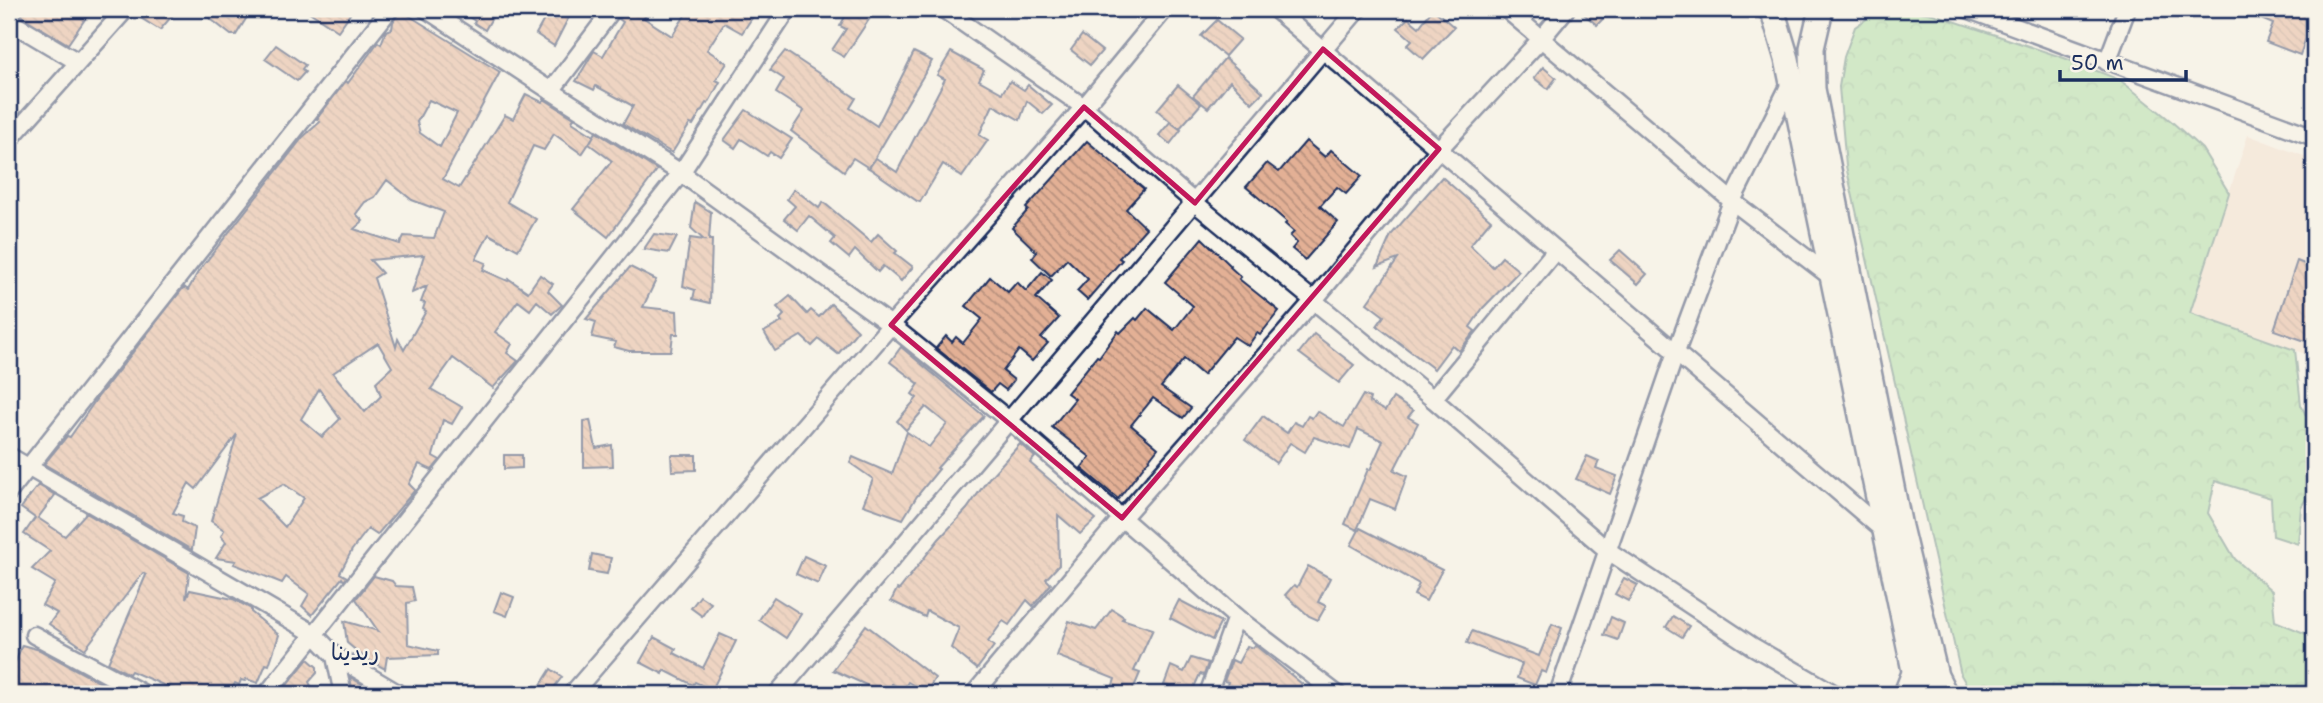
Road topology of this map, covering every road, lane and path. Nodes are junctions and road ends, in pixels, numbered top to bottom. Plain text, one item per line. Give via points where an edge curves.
1 (126, 9) edge
2 (390, 9) edge
3 (426, 9) edge
4 (613, 9) edge
5 (788, 9) edge
6 (943, 9) edge
7 (1165, 9) edge
8 (1275, 9) edge
9 (1358, 9) edge
10 (1506, 9) edge
11 (1566, 9) edge
12 (1820, 9) edge
13 (1967, 9) edge
14 (2127, 9) edge
15 (1768, 12) edge
16 (9, 21) edge
17 (1542, 38) junction
18 (1323, 49) junction
19 (78, 62) junction
20 (2107, 62) junction
21 (1791, 82) junction
22 (551, 91) junction
23 (1084, 107) junction
24 (2314, 137) edge
25 (9, 140) edge
26 (1439, 149) junction
27 (681, 173) junction
28 (1732, 201) junction
29 (1195, 204) junction
30 (1556, 250) junction
31 (1831, 277) junction
32 (1314, 300) junction
33 (891, 325) junction
34 (1676, 352) junction
35 (1433, 399) junction
36 (1010, 421) junction
37 (9, 456) edge
38 (27, 468) junction
39 (9, 492) edge
40 (1122, 518) junction
41 (1884, 531) junction
42 (1607, 550) junction
43 (1236, 617) junction
44 (313, 633) junction
45 (34, 635) dead end
46 (335, 656) junction
47 (1913, 666) junction
48 (144, 694) edge
49 (267, 694) edge
50 (343, 694) edge
51 (399, 694) edge
52 (572, 694) edge
53 (777, 694) edge
54 (974, 694) edge
55 (1208, 694) edge
56 (1337, 694) edge
57 (1558, 694) edge
58 (1835, 694) edge
59 (1902, 694) edge
60 (1923, 694) edge
61 (1945, 694) edge

1 - 19 street
2 - 38 street
3 - 22 street
4 - 22 street
5 - 27 street
6 - 23 street
7 - 23 street
8 - 18 street
9 - 18 street
10 - 17 street
11 - 17 street
12 - 15 main road via 1810,20 1793,24
12 - 61 main road via 1812,48 1813,89 1900,527
13 - 20 street
14 - 20 street
15 - 21 main road
16 - 19 street
17 - 26 street
17 - 28 street
18 - 26 street
18 - 29 street
19 - 25 street
20 - 24 street
21 - 28 street
21 - 31 main road
22 - 27 street
23 - 29 street
23 - 33 street
26 - 30 street
26 - 32 street
27 - 33 street
27 - 44 street
28 - 31 street
28 - 34 street
29 - 32 street
29 - 36 street
30 - 34 street
30 - 35 street
31 - 41 main road
32 - 35 street
32 - 40 street
33 - 36 street
33 - 52 street
34 - 41 street
34 - 42 street
35 - 42 street
36 - 40 street
36 - 53 street
37 - 38 street
38 - 39 street
38 - 44 street
40 - 43 street
40 - 54 street
41 - 47 main road
42 - 57 street
42 - 58 street via 1752,646
43 - 55 street
43 - 56 street
44 - 46 street
44 - 49 street
45 - 48 street
46 - 50 street
46 - 51 street
47 - 59 street
47 - 60 main road

